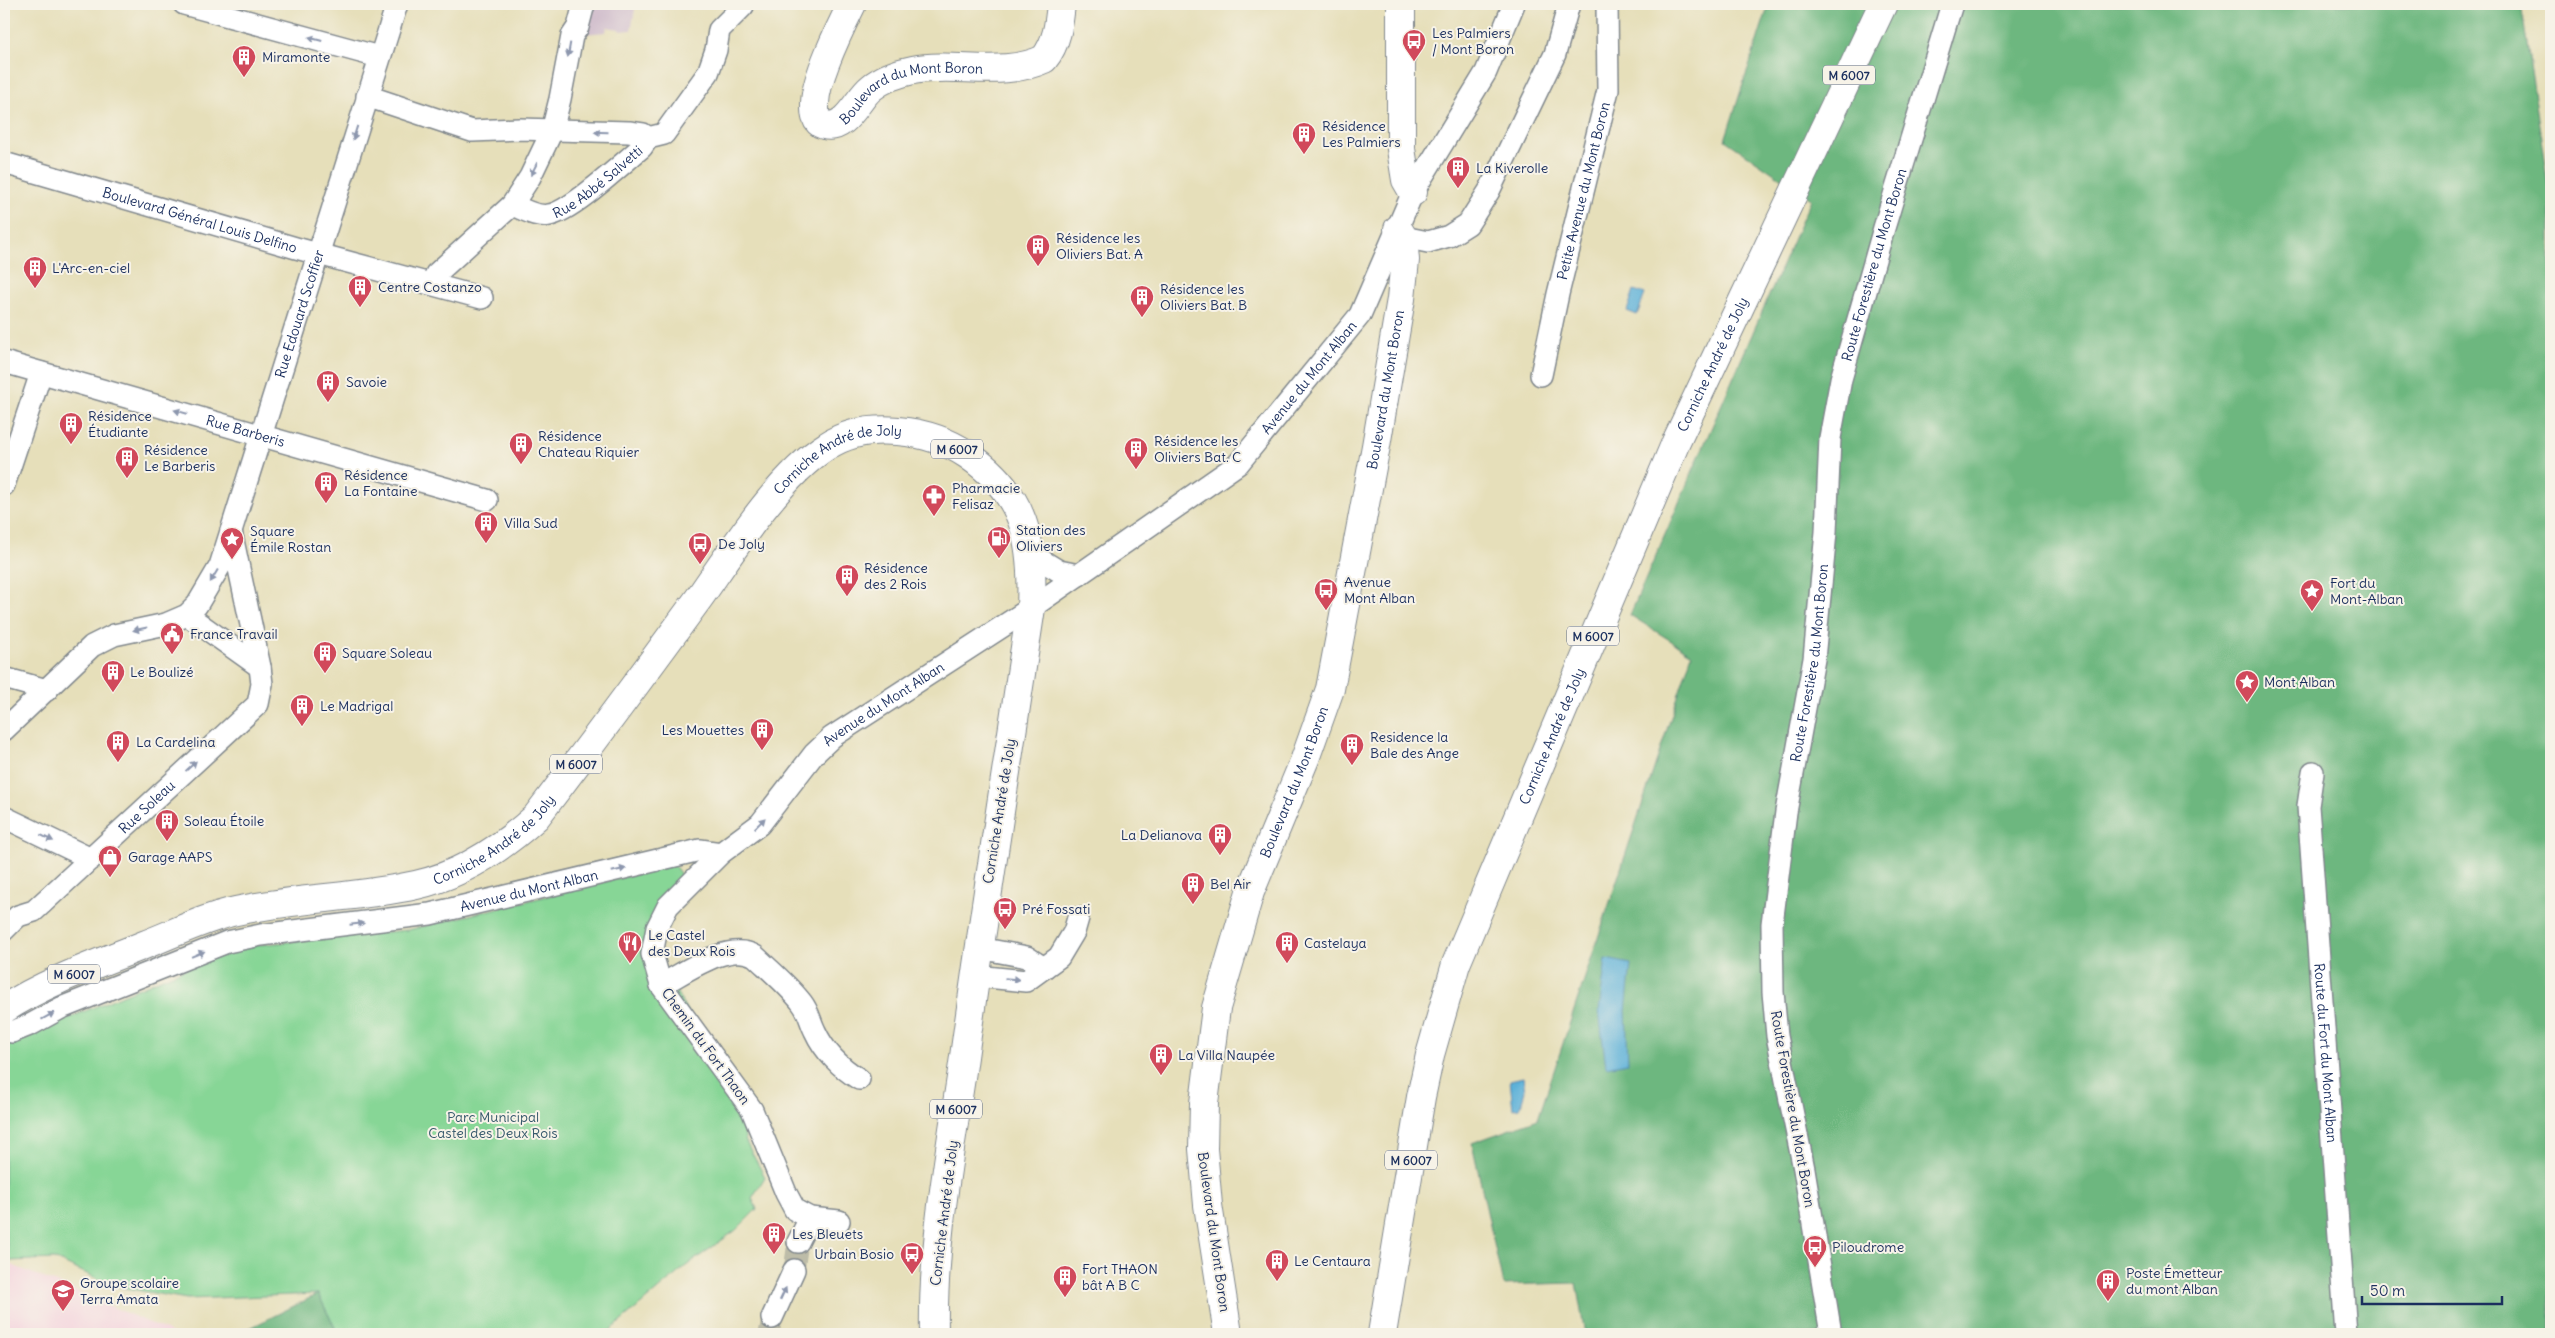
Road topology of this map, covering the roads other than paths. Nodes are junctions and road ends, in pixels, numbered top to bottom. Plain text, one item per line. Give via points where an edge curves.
1 (184, 4) edge
2 (397, 4) edge
3 (584, 4) edge
4 (852, 4) edge
5 (1061, 4) edge
6 (1401, 4) edge
7 (1514, 4) edge
8 (1569, 4) edge
9 (1607, 4) edge
10 (1883, 4) edge
11 (1952, 4) edge
12 (743, 6) dead end
13 (379, 57) junction
14 (367, 96) junction
15 (552, 130) junction
16 (648, 138) junction
17 (4, 163) edge
18 (1413, 192) junction
19 (512, 205) junction
20 (1401, 233) junction
21 (318, 253) junction
22 (432, 283) junction
23 (482, 298) dead end
24 (4, 362) edge
25 (41, 373) junction
26 (1541, 375) dead end
27 (262, 435) junction
28 (4, 484) edge
29 (487, 500) dead end
30 (231, 530) junction
31 (1031, 554) junction
32 (1078, 575) junction
33 (1031, 608) junction
34 (187, 615) junction
35 (260, 667) junction
36 (4, 678) edge
37 (46, 690) junction
38 (4, 730) edge
39 (2313, 772) dead end
40 (4, 817) edge
41 (721, 854) junction
42 (91, 859) junction
43 (1078, 918) dead end
44 (4, 930) edge
45 (979, 948) junction
46 (1044, 968) junction
47 (976, 976) junction
48 (661, 985) junction
49 (4, 1009) edge
50 (4, 1028) edge
51 (859, 1079) dead end
52 (810, 1218) junction
53 (839, 1221) dead end
54 (798, 1242) tunnel mouth
55 (794, 1270) tunnel mouth
56 (772, 1318) tunnel mouth
57 (934, 1334) edge
58 (1228, 1334) edge
59 (1382, 1334) edge
60 (1831, 1334) edge
61 (2346, 1334) edge

13 -> 1 street
2 - 13 street, Rue Edouard Scoffier
3 -> 15 street via 572,36
4 - 5 main road, Boulevard du Mont Boron via 834,39 815,99 817,119 821,124 832,127 840,123 871,88 897,74 914,70 1018,68 1044,59 1054,41
6 - 18 main road via 1401,149 1406,180
7 - 18 street, Avenue du Mont Alban via 1486,72
8 - 20 street via 1555,54 1489,191 1468,224 1449,236 1428,242
9 - 26 street, Petite Avenue du Mont Boron via 1608,90
10 - 59 main road, Corniche André de Joly / M 6007 via 1679,434 1456,964 1421,1097
11 - 60 street, Route Forestière du Mont Boron via 1841,379 1830,438 1826,532 1814,659 1786,812 1772,924 1773,992 1778,1036
12 - 16 street, Rue Abbé Salvetti via 719,30 708,73 664,134
13 - 14 street, Rue Edouard Scoffier
14 - 15 street via 472,132
14 -> 21 street, Rue Edouard Scoffier
16 -> 15 street via 629,132
15 -> 19 street via 530,177
16 - 19 street, Rue Abbé Salvetti via 642,147 568,207 549,216
17 - 21 street, Boulevard Général Louis Delfino
18 - 20 street, Avenue du Mont Alban
19 - 22 street via 436,274
20 - 32 street, Avenue du Mont Alban via 1360,315 1238,464
20 - 58 main road, Boulevard du Mont Boron via 1405,260 1401,299 1330,689 1250,892 1216,1008 1204,1103 1203,1149
21 - 22 street, Boulevard Général Louis Delfino
21 - 27 street, Rue Edouard Scoffier
22 - 23 street, Boulevard Général Louis Delfino
24 - 25 street, Rue Barberis
27 -> 25 street, Rue Barberis
25 - 28 street
27 - 29 street, Rue Barberis
27 - 30 street, Rue Edouard Scoffier
30 -> 34 street, Rue Edouard Scoffier via 220,566 197,605
30 - 35 street, Rue Soleau
31 - 32 street via 1060,571
31 - 33 main road, Corniche André de Joly / M 6007
31 - 49 main road, Corniche André de Joly / M 6007 via 1017,509 1006,490 964,452 905,430 862,433 828,444 780,488 536,817 512,839 450,874 417,885 272,904 210,918 52,982
32 - 33 street, Avenue du Mont Alban
41 -> 33 street, Avenue du Mont Alban via 760,824 814,754 832,737
33 - 45 main road, Corniche André de Joly / M 6007
34 - 35 street
34 -> 37 street via 166,624 114,635 92,646
42 -> 35 street, Rue Soleau via 258,704 262,684
36 - 37 street
37 - 38 street
39 - 61 street, Route du Fort du Mont Alban via 2308,806
40 -> 42 street
41 - 48 street, Chemin du Fort Thaon via 668,906 657,928 652,954
50 -> 41 street, Avenue du Mont Alban via 12,1032 62,1008 227,942 430,914 700,850
42 - 44 street, Rue Soleau via 34,911 18,916
43 - 46 street via 1074,932 1059,957
45 - 46 street via 1027,957
45 - 47 main road, Corniche André de Joly / M 6007
47 -> 46 street via 1026,981
47 - 57 main road, Corniche André de Joly / M 6007 via 935,1275
48 - 51 street via 728,951 747,951 801,1002 820,1041 842,1069
48 - 52 street, Chemin du Fort Thaon via 752,1110 786,1193 796,1210
52 - 53 street
52 - 54 street
56 -> 55 street

